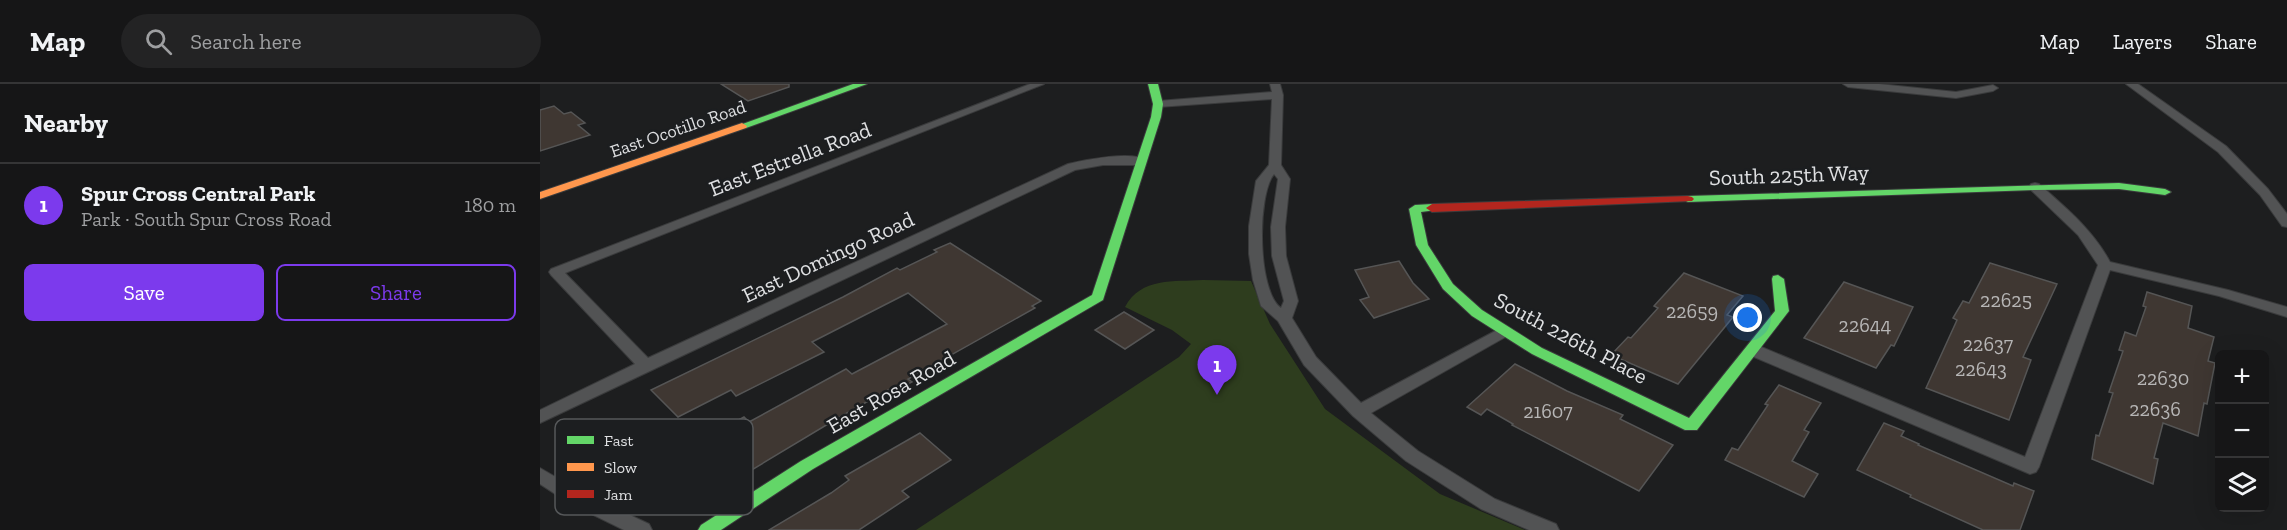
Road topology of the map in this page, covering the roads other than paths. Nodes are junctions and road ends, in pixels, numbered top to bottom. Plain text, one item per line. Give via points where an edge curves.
1 (862, 84) edge
2 (1039, 84) edge
3 (1153, 84) edge
4 (1848, 84) edge
5 (2131, 84) edge
6 (1993, 88) dead end
7 (1276, 90) edge
8 (1158, 104) junction
9 (1141, 161) junction
10 (1275, 165) junction
11 (2035, 187) junction
12 (2165, 192) dead end
13 (540, 196) edge
14 (2272, 203) junction
15 (2287, 205) edge
16 (1415, 209) joint
17 (2287, 223) edge
18 (2105, 265) junction
19 (1778, 279) dead end
20 (2287, 312) edge
21 (1284, 318) junction
22 (1503, 332) junction
23 (1753, 350) junction
24 (646, 365) junction
25 (1359, 412) junction
26 (540, 417) edge
27 (540, 475) edge
28 (555, 485) edge
29 (753, 500) edge
30 (611, 515) edge
31 (730, 515) edge
32 (642, 530) edge
33 (707, 530) edge
34 (1549, 530) edge

1 - 13 street, East Ocotillo Road
2 - 24 street, East Estrella Road via 556,272
3 - 8 street
4 - 6 street via 1956,95
5 - 14 street via 2222,149
7 - 8 street
7 - 10 street
8 - 9 street
9 - 24 street, East Domingo Road via 1103,161 1072,167
9 - 29 street, East Rosa Road via 1098,297
10 - 21 street via 1284,179 1279,256 1291,301
10 - 21 street via 1262,181 1256,254 1268,306
11 - 12 street, South 225th Way via 2119,186
11 - 16 street, South 225th Way
11 - 18 street via 2087,234
14 - 15 street
14 - 17 street
16 - 22 street, South 226th Place via 1422,245 1448,286
18 - 20 street
18 - 23 street via 2030,467
19 - 23 street via 1782,311
21 - 25 street via 1310,361
22 - 23 street, South 226th Place via 1691,426
22 - 25 street
24 - 26 street, East Domingo Road
25 - 34 street via 1413,456 1488,504
27 - 28 street
30 - 32 street
31 - 33 street, East Rosa Road

